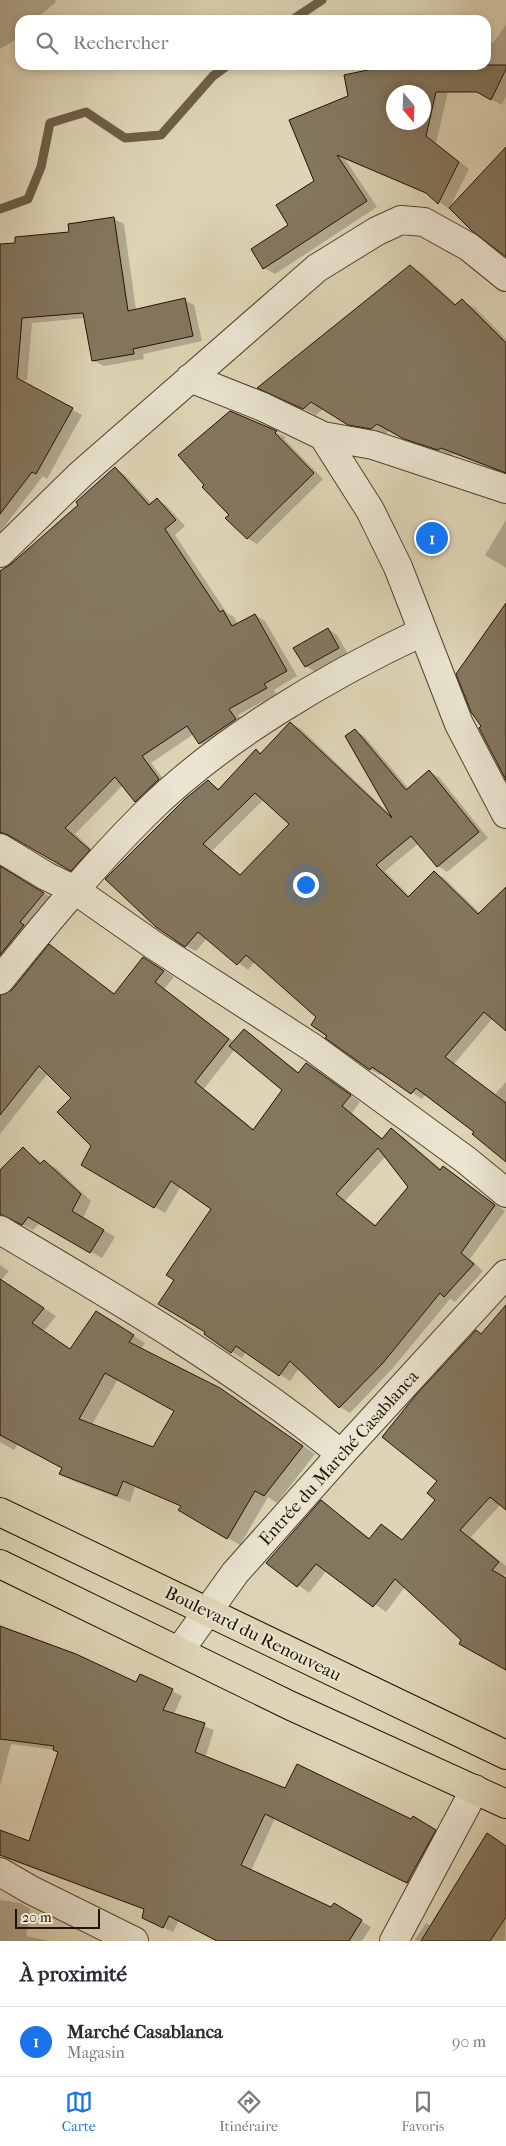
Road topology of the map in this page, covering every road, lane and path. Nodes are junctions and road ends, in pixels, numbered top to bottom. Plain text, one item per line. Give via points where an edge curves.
1 (506, 277) edge
2 (190, 378) junction
3 (323, 436) junction
4 (506, 489) edge
5 (0, 553) edge
6 (422, 632) junction
7 (506, 814) edge
8 (0, 848) edge
9 (75, 890) junction
10 (0, 980) edge
11 (506, 1193) edge
12 (0, 1230) edge
13 (506, 1274) edge
14 (341, 1454) junction
15 (0, 1512) edge
16 (0, 1564) edge
17 (207, 1613) junction
18 (180, 1650) junction
19 (506, 1755) edge
20 (475, 1789) junction
21 (506, 1804) edge
22 (0, 1872) edge
23 (134, 1941) edge
24 (394, 1941) edge

1 - 2 street via 469,247 424,222 401,220 317,268
2 - 3 street via 263,407
2 - 5 street via 81,474
3 - 4 street via 373,445
3 - 6 street via 370,510 398,567
6 - 7 street via 459,724
6 - 9 street via 372,656 259,724 200,765 145,814
8 - 9 street
9 - 10 street
9 - 11 street via 313,1048
12 - 14 street via 139,1313 294,1416
13 - 14 street, Entrée du Marché Casablanca
14 - 17 street, Entrée du Marché Casablanca via 236,1573
15 - 17 highway, Boulevard du Renouveau
16 - 18 highway
17 - 18 street, Entrée du Marché Casablanca
17 - 19 highway, Boulevard du Renouveau
18 - 20 highway via 291,1706
20 - 21 highway
20 - 24 street
22 - 23 street

